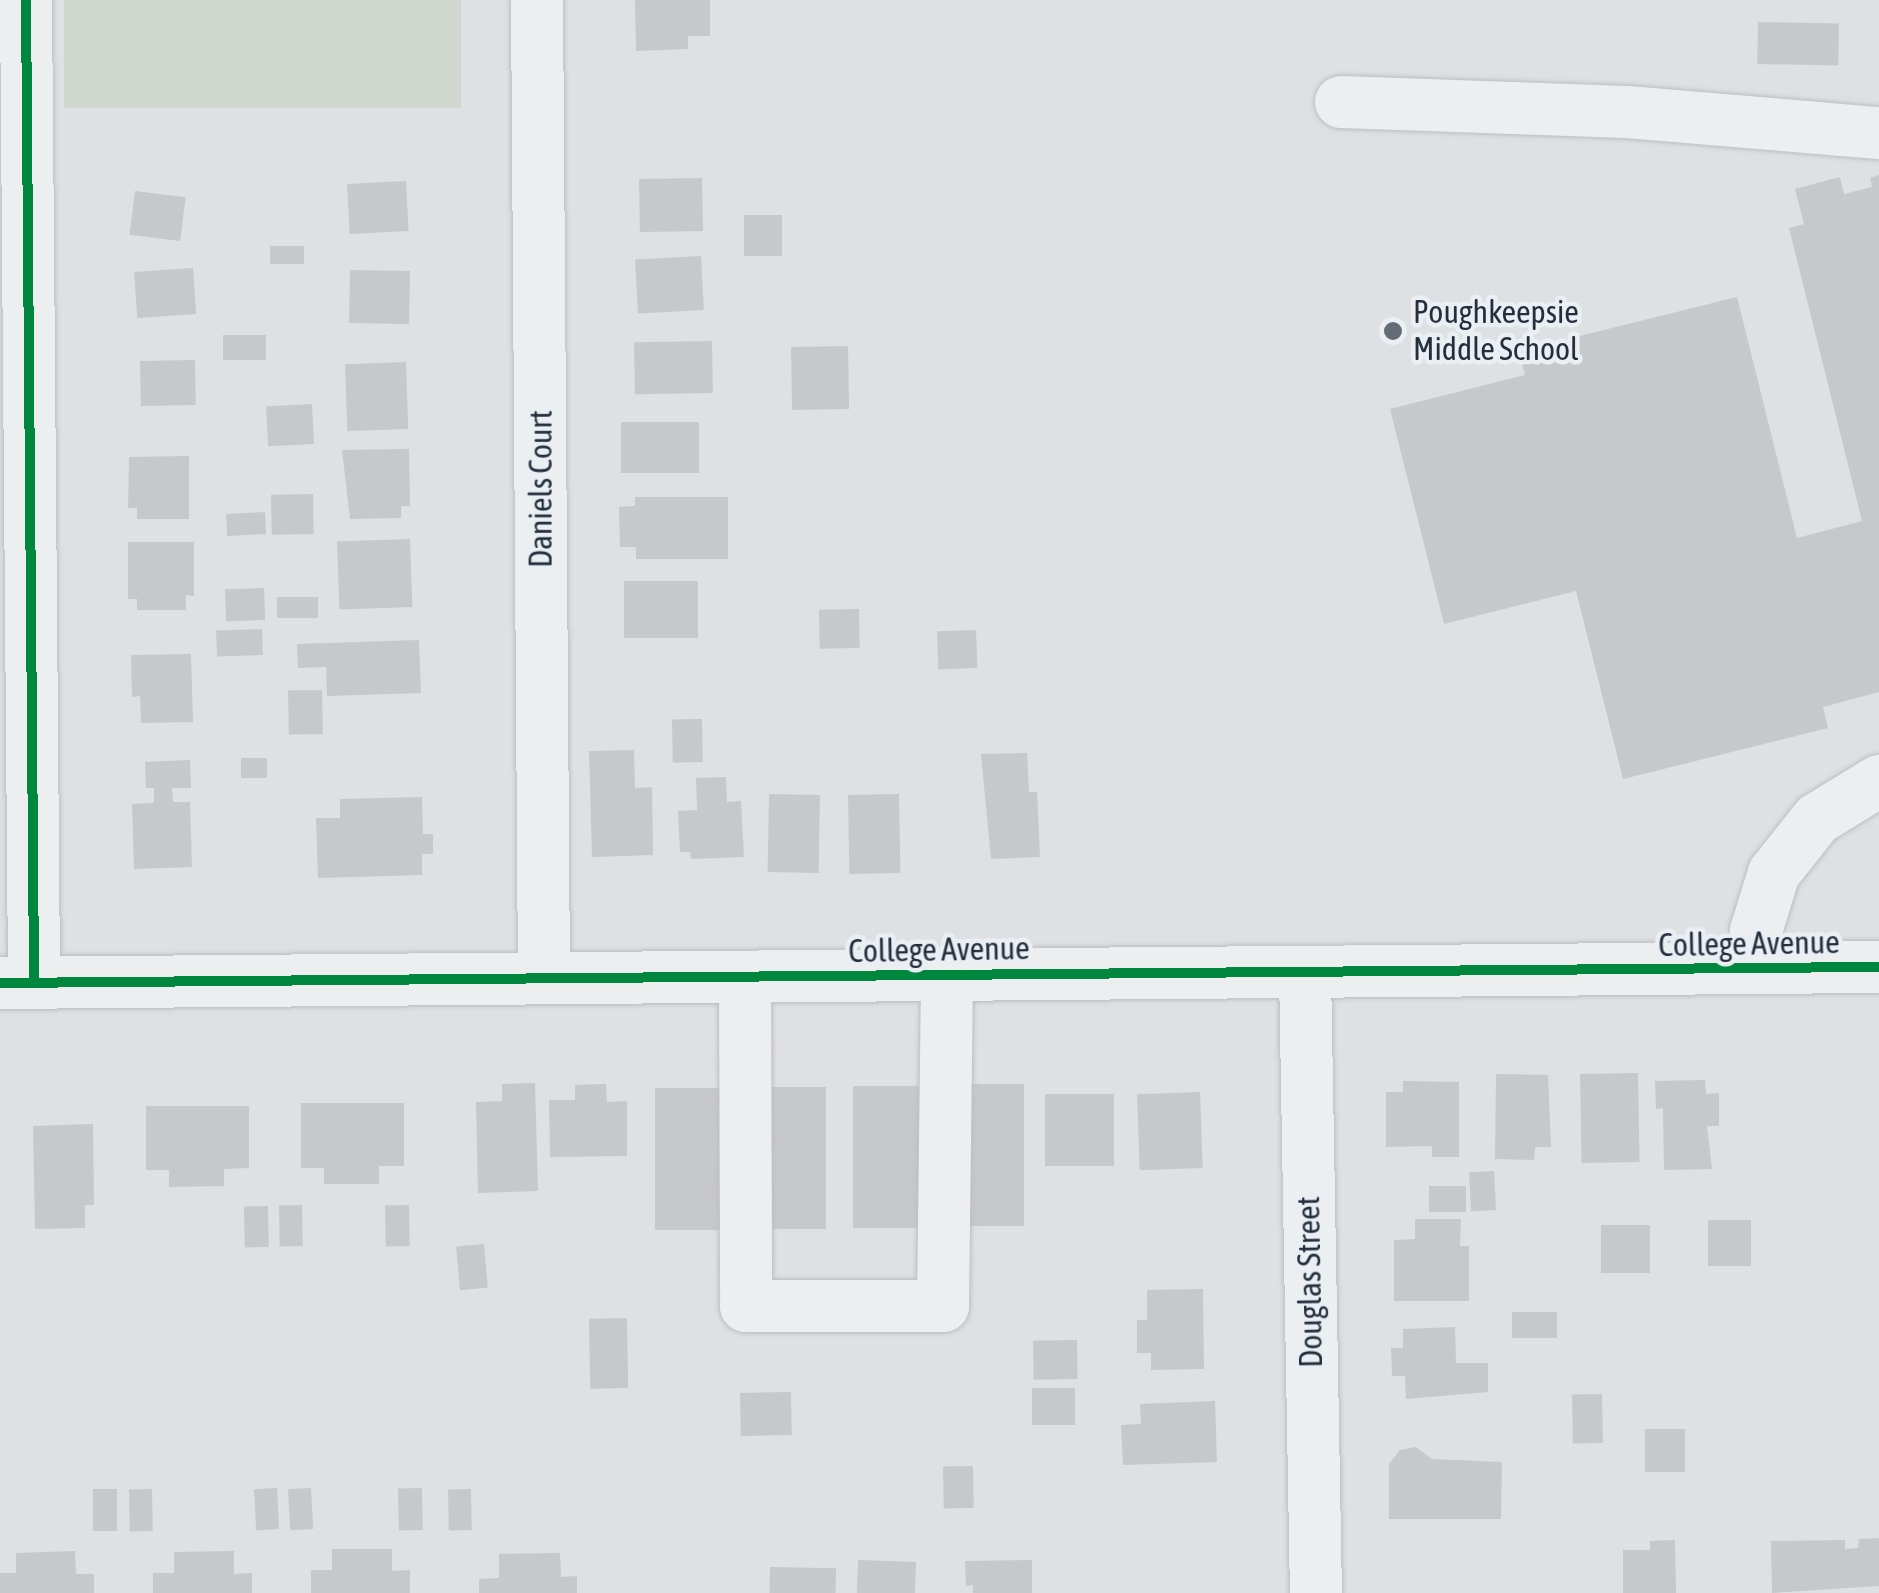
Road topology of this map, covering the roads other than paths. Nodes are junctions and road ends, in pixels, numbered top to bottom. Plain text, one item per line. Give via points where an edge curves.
1 (26, 0) edge
2 (536, 0) edge
3 (1341, 102) dead end
4 (1879, 133) edge
5 (1879, 780) edge
6 (1759, 968) junction
7 (1879, 968) edge
8 (1305, 972) junction
9 (947, 974) junction
10 (745, 977) junction
11 (544, 978) junction
12 (17, 982) edge
13 (1316, 1593) edge

1 - 12 street
2 - 11 street, Daniels Court
3 - 4 street via 1627,112
5 - 6 street via 1818,820 1774,874 1756,931
6 - 7 street, College Avenue
6 - 8 street, College Avenue
8 - 9 street, College Avenue
8 - 13 street, Douglas Street
9 - 10 street, College Avenue
9 - 10 street via 943,1306 746,1306
10 - 11 street, College Avenue
11 - 12 street, College Avenue

